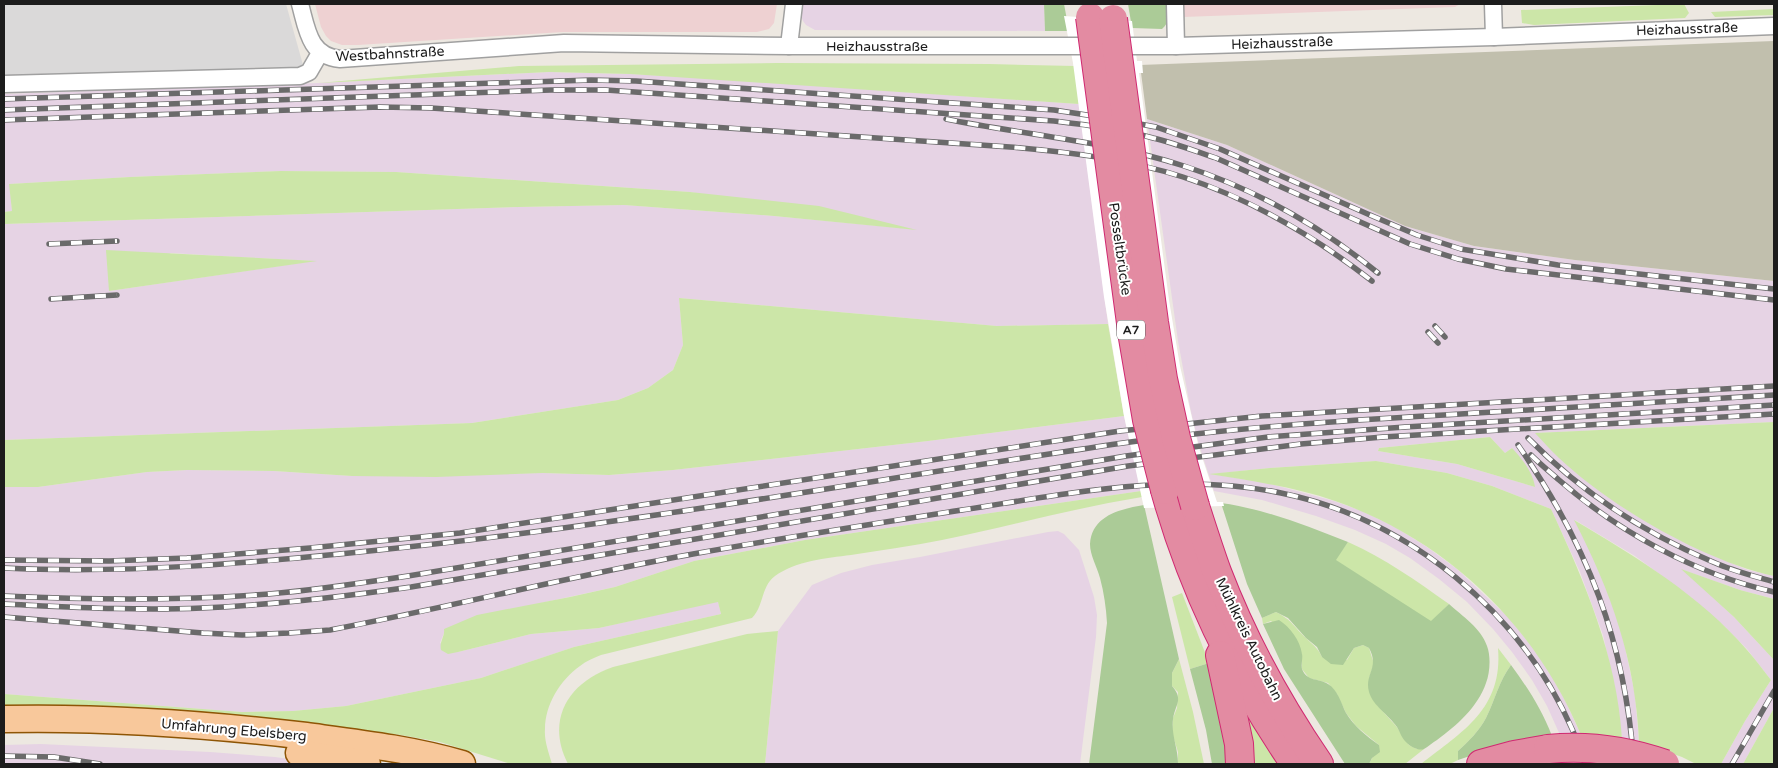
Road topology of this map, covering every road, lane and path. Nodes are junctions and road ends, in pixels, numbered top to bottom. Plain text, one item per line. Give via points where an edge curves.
1 (300, 4) edge
2 (794, 4) edge
3 (1493, 4) edge
4 (1107, 11) edge
5 (1176, 11) edge
6 (1774, 26) edge
7 (1494, 37) junction
8 (789, 46) junction
9 (1176, 46) junction
10 (320, 53) junction
11 (4, 84) edge
12 (1182, 507) junction
13 (1213, 619) junction
14 (4, 719) edge
15 (4, 737) edge
16 (367, 764) edge
17 (462, 764) edge
18 (1240, 764) edge
19 (1295, 764) edge
20 (1319, 764) edge
21 (1481, 764) edge
22 (1665, 764) edge

1 - 10 street via 307,31
2 - 8 street
3 - 7 street
4 - 12 highway, Posseltbrücke / A7, bridge via 1118,61 1163,379 1176,438
4 - 12 highway, Posseltbrücke / A7, bridge via 1133,338 1147,420
5 - 9 street
6 - 7 street, Heizhausstraße
7 - 9 street, Heizhausstraße
8 - 9 street, Heizhausstraße
8 - 10 street, Westbahnstraße via 564,43 340,59
10 - 11 street, Westbahnstraße via 309,72 300,76
12 - 13 highway, Mühlkreis Autobahn / A7 via 1200,590
12 - 20 highway, Mühlkreis Autobahn / A7 via 1217,572 1258,664
13 - 18 highway via 1239,744
13 - 19 highway, Mühlkreis Autobahn / A7 via 1238,673
14 - 17 main road, Umfahrung Ebelsberg via 139,722 271,732 392,748
15 - 16 main road, Umfahrung Ebelsberg via 167,741
21 - 22 highway, bridge via 1548,749 1576,748 1606,750

